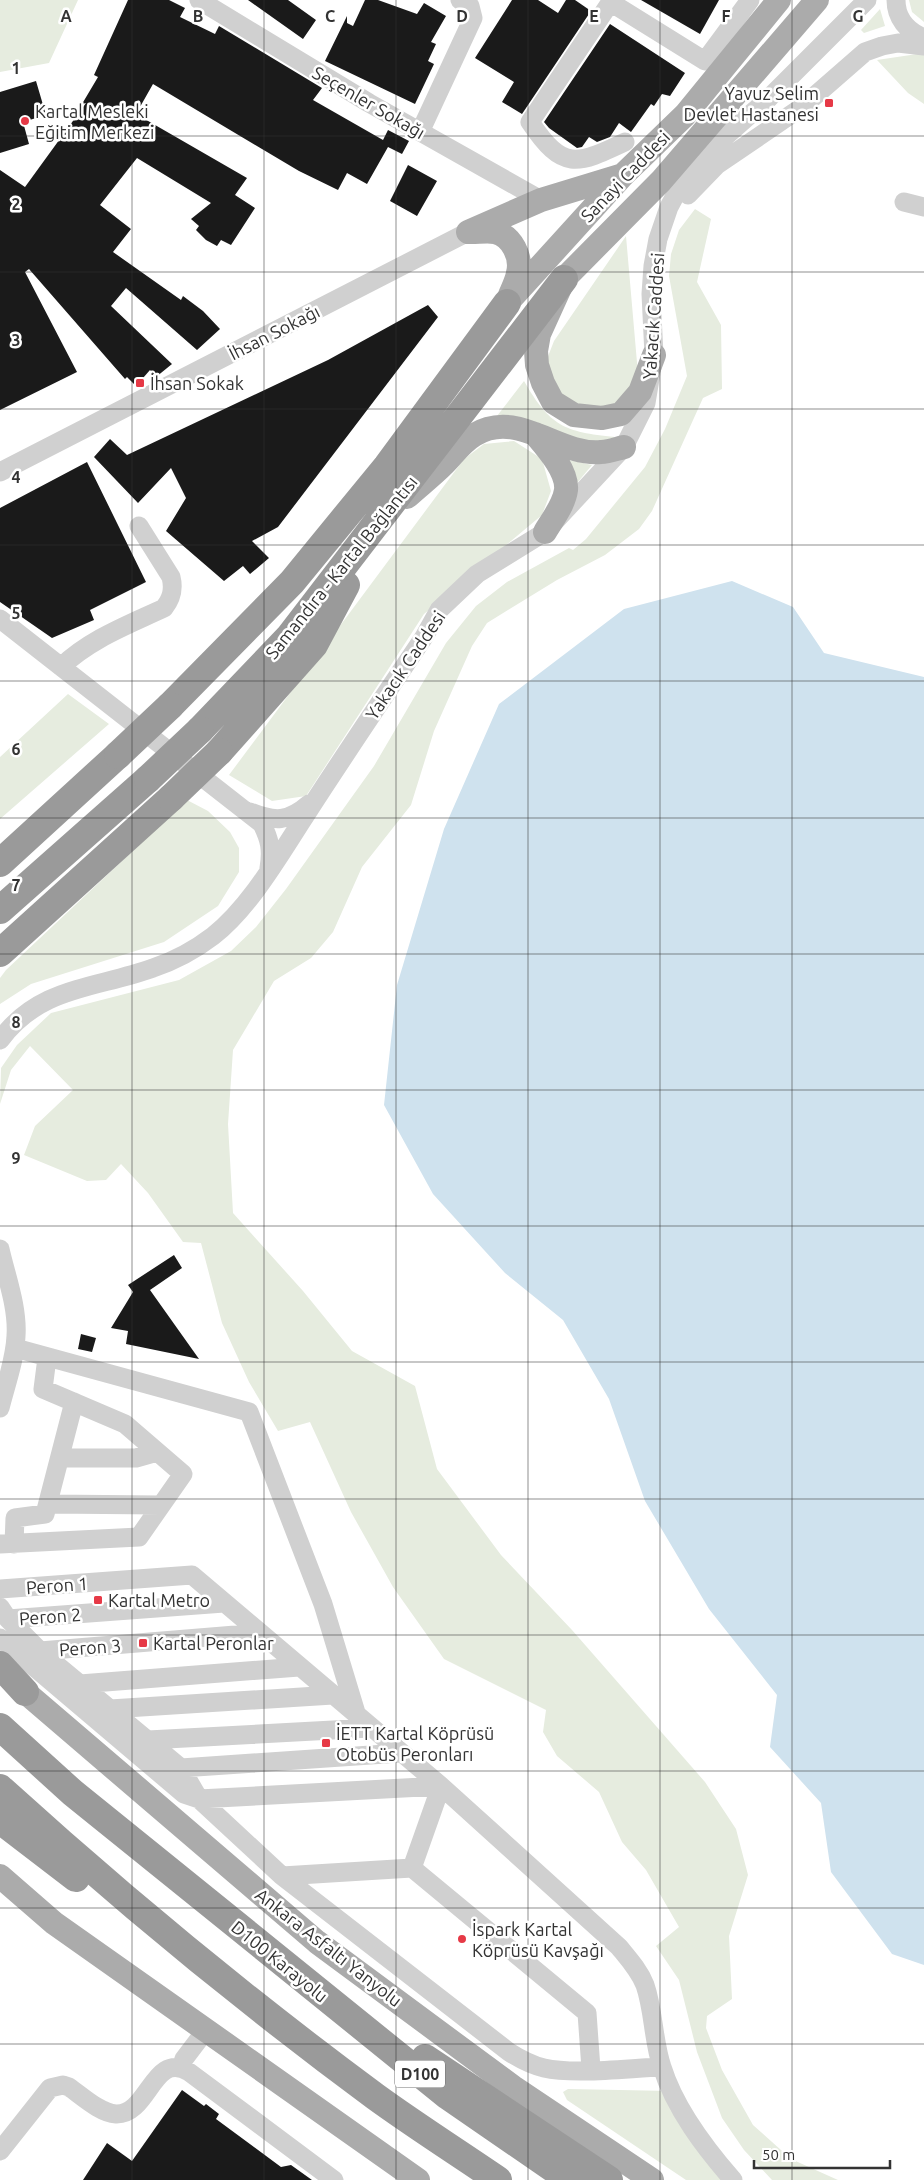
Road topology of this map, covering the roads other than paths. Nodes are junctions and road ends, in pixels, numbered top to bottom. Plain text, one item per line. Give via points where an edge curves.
1 (199, 0) edge
2 (460, 0) edge
3 (750, 0) edge
4 (779, 0) edge
5 (817, 0) edge
6 (867, 0) edge
7 (896, 0) edge
8 (611, 1) edge
9 (924, 38) edge
10 (924, 46) edge
11 (420, 132) junction
12 (625, 142) dead end
13 (624, 174) junction
14 (541, 200) junction
15 (904, 202) dead end
16 (924, 206) edge
17 (665, 220) junction
18 (468, 232) junction
19 (564, 279) junction
20 (506, 303) junction
21 (654, 356) junction
22 (534, 432) junction
23 (624, 447) junction
24 (0, 472) edge
25 (379, 522) junction
26 (139, 526) dead end
27 (546, 532) junction
28 (0, 619) edge
29 (61, 667) junction
30 (316, 799) junction
31 (244, 810) junction
32 (0, 863) edge
33 (268, 872) junction
34 (0, 910) edge
35 (34, 923) junction
36 (0, 953) edge
37 (0, 965) edge
38 (0, 1040) edge
39 (0, 1248) edge
40 (15, 1348) junction
41 (48, 1358) junction
42 (74, 1402) junction
43 (0, 1408) edge
44 (157, 1452) junction
45 (60, 1458) junction
46 (48, 1504) junction
47 (162, 1505) junction
48 (7, 1544) edge
49 (0, 1589) edge
50 (224, 1603) junction
51 (4, 1613) edge
52 (260, 1633) junction
53 (0, 1638) edge
54 (40, 1651) junction
55 (0, 1665) edge
56 (299, 1667) junction
57 (0, 1669) edge
58 (0, 1675) edge
59 (80, 1684) junction
60 (25, 1692) junction
61 (333, 1695) junction
62 (110, 1709) junction
63 (364, 1722) junction
64 (0, 1727) edge
65 (148, 1740) junction
66 (400, 1754) junction
67 (181, 1768) junction
68 (441, 1786) junction
69 (0, 1788) edge
70 (199, 1799) junction
71 (0, 1820) edge
72 (412, 1868) junction
73 (0, 1876) edge
74 (282, 1876) junction
75 (277, 1959) junction
76 (252, 2004) junction
77 (206, 2030) junction
78 (662, 2067) junction
79 (181, 2068) junction
80 (591, 2069) junction
81 (0, 2151) edge
82 (334, 2180) edge
83 (418, 2180) edge
84 (498, 2180) edge
85 (570, 2180) edge
86 (609, 2180) edge
87 (652, 2180) edge
88 (733, 2180) edge

1 - 11 street, Seçenler Sokağı
2 - 11 street via 470,6 473,18
3 - 8 street via 705,61
4 - 13 main road, Sanayi Caddesi via 685,115
5 - 19 main road, Sanayi Caddesi via 660,181
6 - 17 street, Yakacık Caddesi via 769,98 710,150 677,192
7 - 9 street via 899,17 907,28
8 - 12 street via 530,122 546,145 560,156 579,160
10 - 17 street, Yakacık Caddesi via 898,43 864,52 802,107 717,165 677,211
11 - 14 street, Seçenler Sokağı
13 - 14 main road
13 - 20 main road, Sanayi Caddesi
14 - 18 main road
15 - 16 street
17 - 21 street, Yakacık Caddesi via 653,266
18 - 20 main road via 495,232 507,238 514,247 519,272
18 - 24 street, İhsan Sokağı
19 - 21 main road, Sanayi Caddesi via 539,334 536,351 537,366 553,402 574,416 602,418 621,414 640,392
19 - 25 highway, Samandıra - Kartal Bağlantısı
20 - 32 highway, Samandıra - Kartal Bağlantısı, bridge via 387,466 292,582 170,706
21 - 23 street, Yakacık Caddesi via 646,403
22 - 23 main road via 582,450 600,453
22 - 25 main road via 494,427 475,434
22 - 27 main road via 554,455 566,489
23 - 27 street, Yakacık Caddesi
25 - 34 highway, Samandıra - Kartal Bağlantısı, bridge via 289,637 200,730
25 - 35 highway, bridge via 314,645 220,752
26 - 29 street via 171,577 173,585 169,601 164,608 94,641
27 - 30 street, Yakacık Caddesi via 477,574 439,610
28 - 29 street
29 - 31 street
30 - 31 street via 295,816 280,820
30 - 33 street, Yakacık Caddesi
31 - 33 street via 262,824 269,838 272,852
33 - 38 street, Yakacık Caddesi via 228,924 211,937 154,968 62,992 21,1017
35 - 36 highway
35 - 37 highway
39 - 40 street via 16,1317
40 - 41 street
40 - 43 street
41 - 42 street via 43,1389
41 - 63 street via 249,1412 323,1604
42 - 44 street via 125,1424
42 - 45 street
44 - 45 street via 136,1458
44 - 47 street via 183,1474
45 - 46 street
46 - 47 street
46 - 48 street via 45,1514 15,1518
47 - 48 street via 140,1537
49 - 50 street, Peron 1 via 192,1575
50 - 51 street, Peron 2
50 - 52 street
51 - 54 street
52 - 54 street, Peron 3
52 - 56 street
53 - 70 street via 184,1794
54 - 59 street
55 - 60 highway
56 - 59 street
56 - 61 street
57 - 60 street
58 - 60 highway
59 - 62 street
60 - 87 main road, Ankara Asfaltı Yanyolu via 317,1942 513,2087
61 - 62 street
61 - 63 street
62 - 65 street
63 - 65 street
63 - 66 street
64 - 75 highway, D100 Karayolu / D100 via 73,1793
65 - 67 street
66 - 67 street
66 - 68 street
67 - 70 street
68 - 70 street
68 - 72 street
68 - 78 street via 619,1947 634,1966 645,1985
69 - 76 highway, D100
70 - 74 street
71 - 76 highway via 116,1908
72 - 74 street
72 - 80 street via 587,2013
73 - 77 main road via 54,1923
74 - 80 street via 509,2052 528,2063 546,2068
75 - 85 highway, D100 Karayolu / D100 via 448,2096
75 - 86 highway
76 - 84 highway, D100 via 378,2098
77 - 79 street via 184,2058
77 - 83 main road
78 - 80 street
78 - 88 street via 679,2105 713,2157
79 - 81 street via 162,2071 132,2110 125,2113 103,2110 69,2087 50,2088
79 - 82 street

